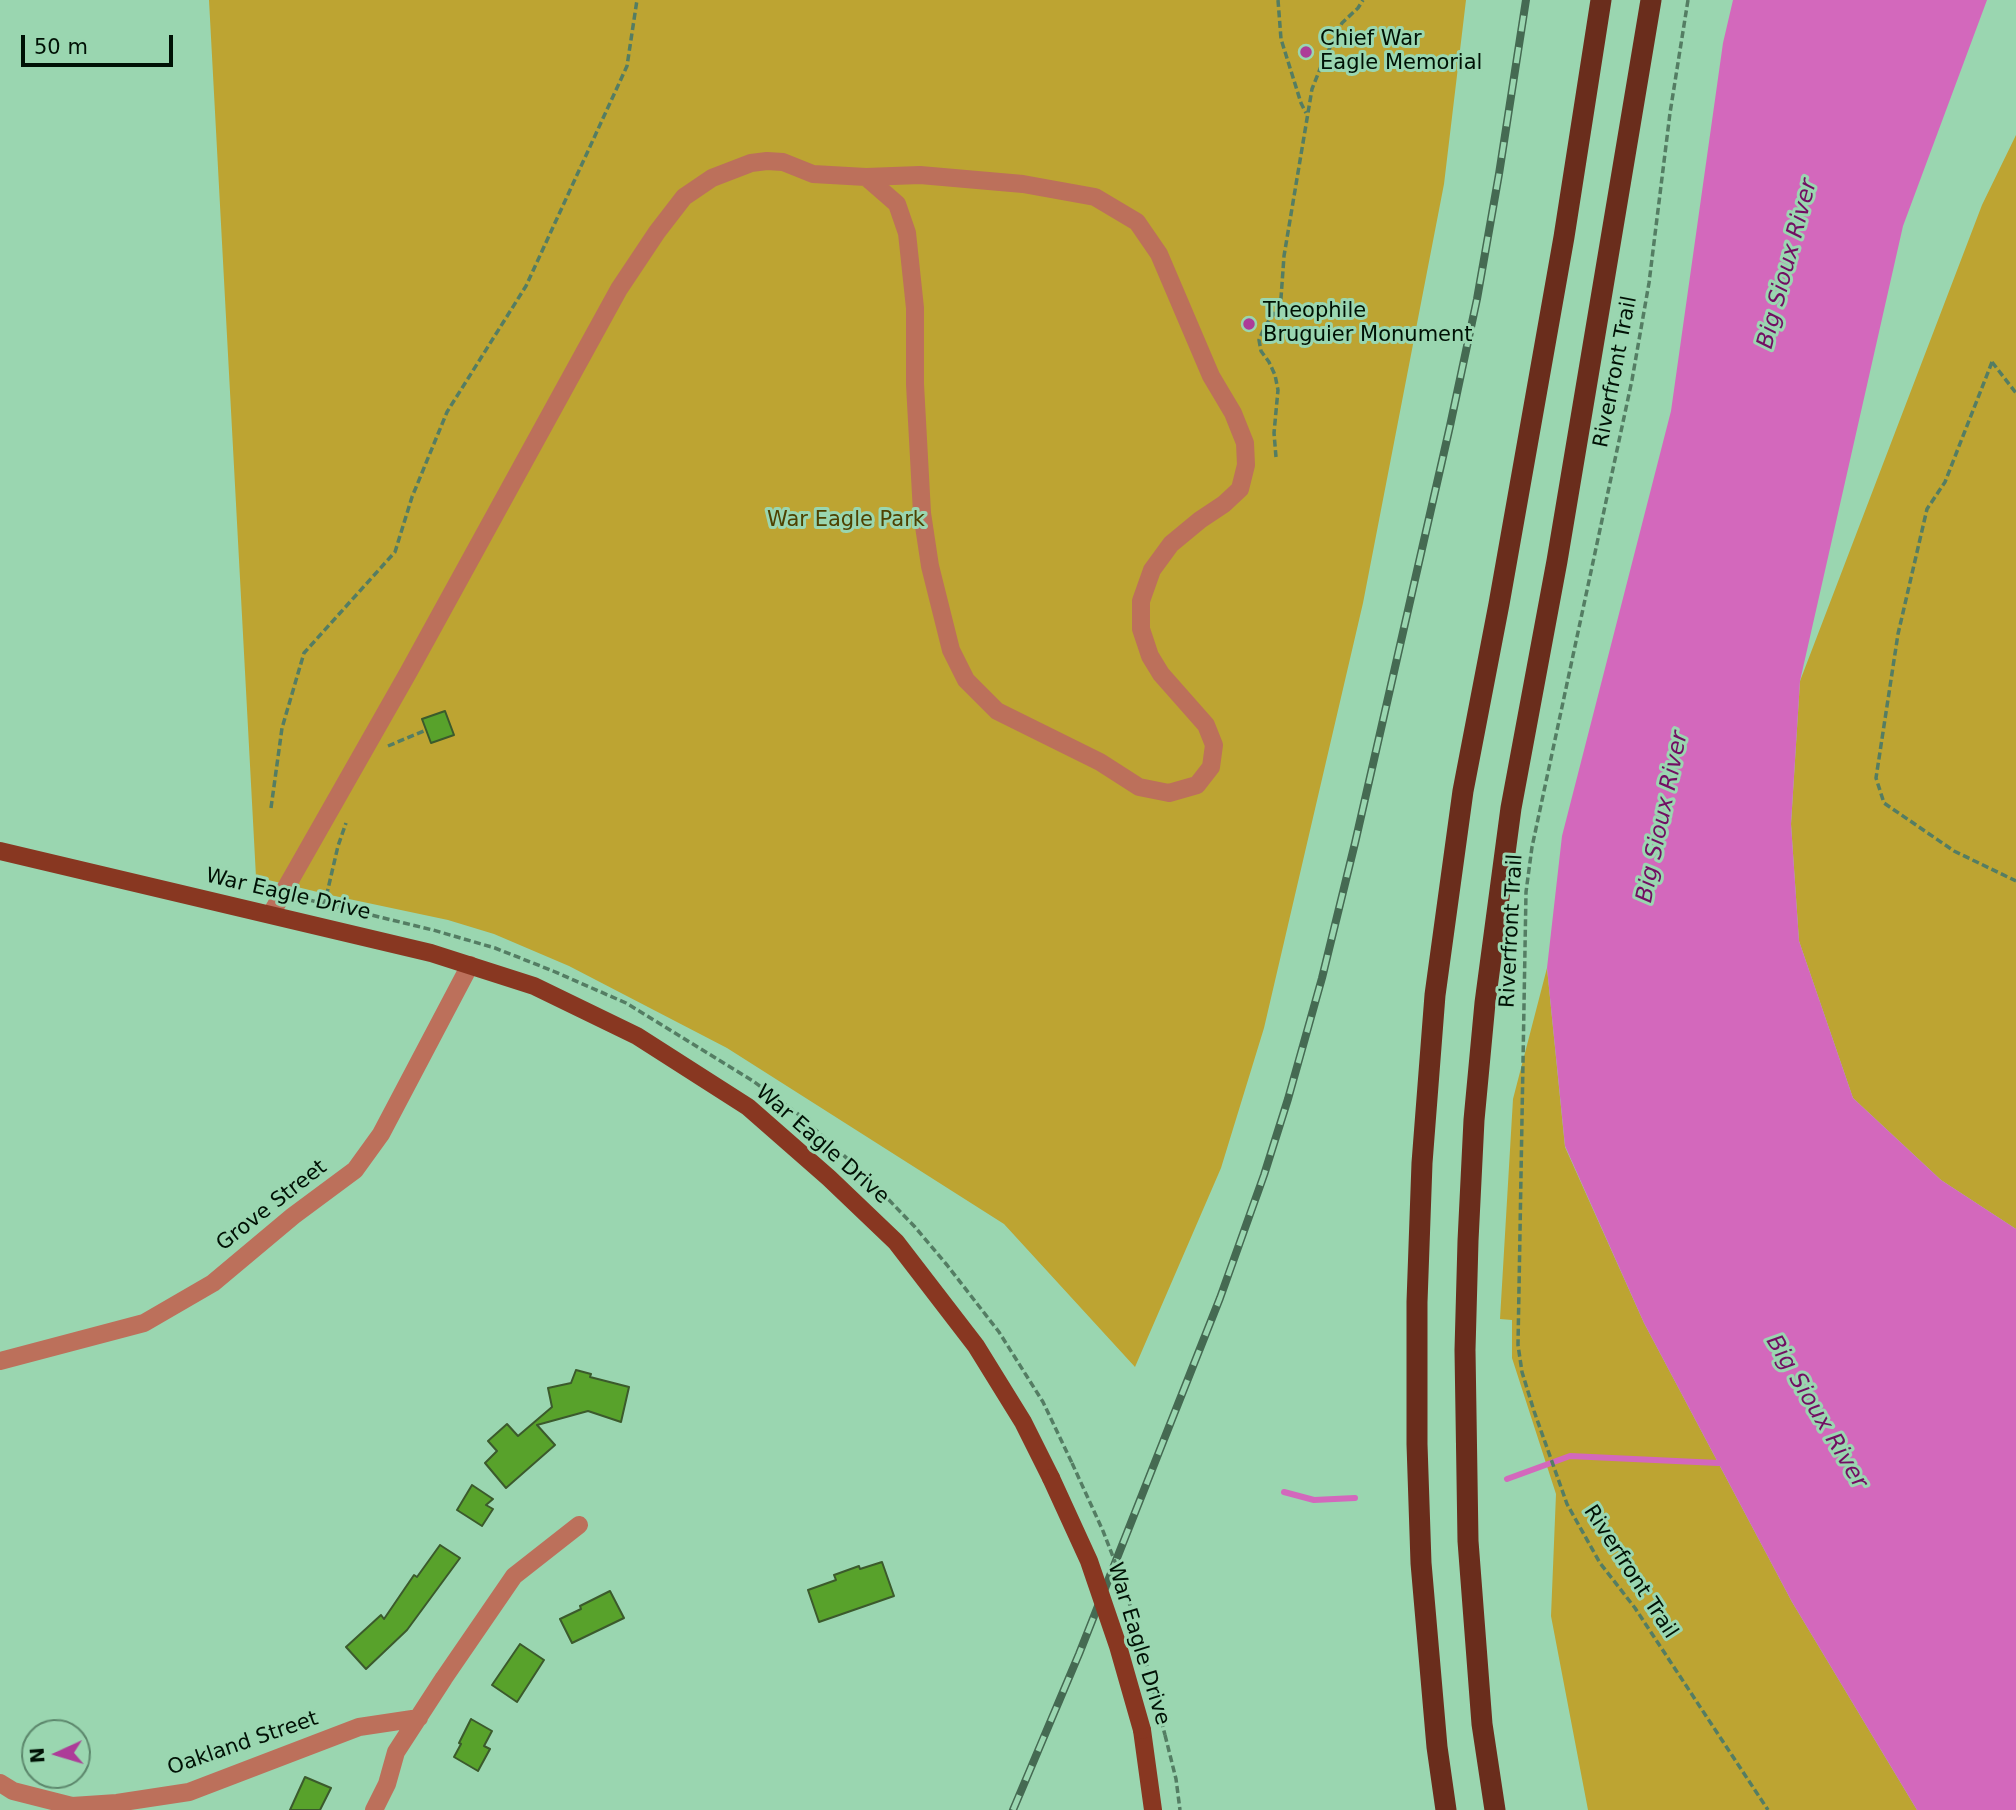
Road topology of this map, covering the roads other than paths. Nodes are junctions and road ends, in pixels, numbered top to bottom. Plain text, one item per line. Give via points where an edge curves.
1 (1601, 0) edge
2 (1651, 0) edge
3 (866, 177) junction
4 (0, 851) edge
5 (271, 914) junction
6 (470, 965) junction
7 (0, 1361) edge
8 (579, 1525) dead end
9 (419, 1717) junction
10 (0, 1783) edge
11 (374, 1810) edge
12 (1153, 1810) edge
13 (1446, 1810) edge
14 (1495, 1810) edge

1 - 13 highway via 1559,265 1463,792 1435,995 1416,1302 1417,1444 1421,1563
2 - 14 highway via 1511,808 1474,1120 1465,1350 1468,1541 1482,1724
3 - 3 street via 897,204 907,233 915,308 922,513 941,616 966,680 997,711 1100,762 1139,787 1170,793 1196,785 1212,767 1214,745 1206,725 1150,656 1141,629 1140,601 1152,570 1171,544 1240,489 1245,443 1159,254 1137,222 1095,197 1023,184 920,175
3 - 5 street via 813,174 767,161 712,178 684,197 619,289
4 - 5 main road, War Eagle Drive
5 - 6 main road, War Eagle Drive
6 - 7 street, Grove Street via 381,1134 355,1170 213,1283 144,1323
6 - 12 main road, War Eagle Drive, bridge via 534,986 637,1036 748,1108 896,1242 976,1346 1023,1422 1089,1561 1142,1730
8 - 9 street via 514,1576
9 - 10 street, Oakland Street via 359,1727 189,1791 117,1803 72,1806 13,1791
9 - 11 street via 396,1752

